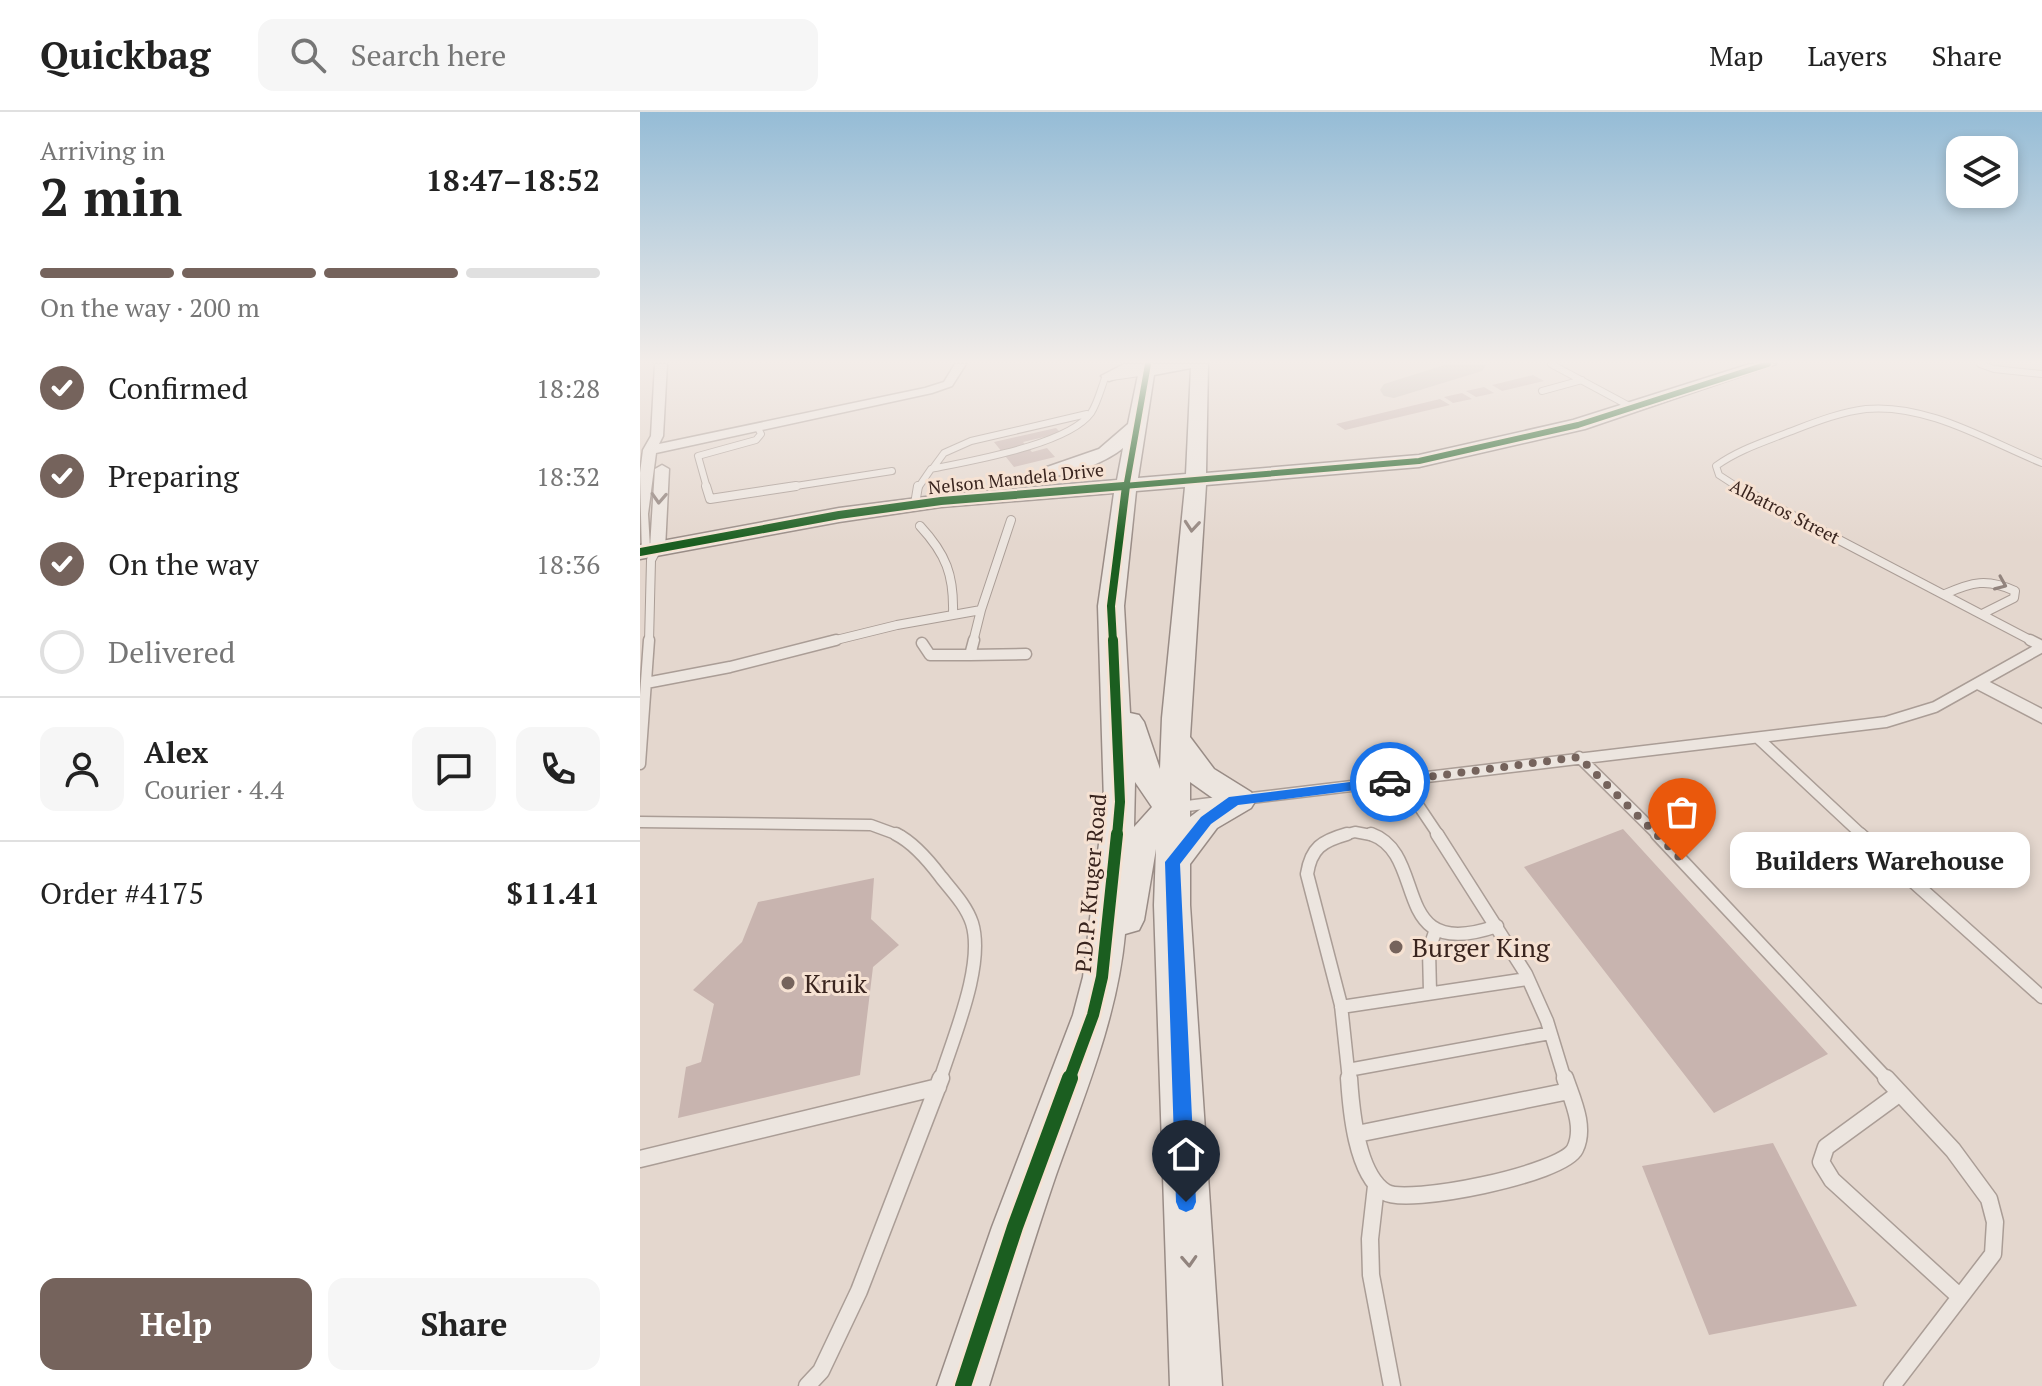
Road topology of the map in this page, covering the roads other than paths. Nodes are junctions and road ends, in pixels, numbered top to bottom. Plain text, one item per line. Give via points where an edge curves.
1 (658, 423) edge
2 (779, 423) edge
3 (1046, 423) edge
4 (1077, 423) edge
5 (1136, 423) edge
6 (1202, 423) edge
7 (1580, 423) edge
8 (1819, 423) edge
9 (1939, 423) edge
10 (1136, 427) junction
11 (758, 428) junction
12 (1013, 431) junction
13 (971, 441) junction
14 (1037, 443) junction
15 (657, 444) junction
16 (988, 456) junction
17 (1203, 460) junction
18 (2042, 463) edge
19 (1257, 466) junction
20 (892, 471) dead end
21 (1054, 471) junction
22 (922, 486) junction
23 (1075, 488) junction
24 (1127, 488) junction
25 (1011, 520) dead end
26 (920, 526) dead end
27 (647, 544) edge
28 (1945, 594) junction
29 (981, 610) junction
30 (953, 613) junction
31 (1982, 614) junction
32 (922, 643) dead end
33 (2042, 646) edge
34 (1026, 654) dead end
35 (970, 655) junction
36 (646, 683) junction
37 (1980, 683) junction
38 (1116, 707) junction
39 (2042, 717) edge
40 (1175, 737) junction
41 (1759, 739) junction
42 (1579, 757) junction
43 (640, 764) edge
44 (1402, 781) junction
45 (1237, 800) junction
46 (1173, 808) junction
47 (640, 822) edge
48 (1172, 862) junction
49 (1497, 926) junction
50 (1436, 929) junction
51 (1102, 977) junction
52 (1527, 979) junction
53 (1430, 992) junction
54 (2042, 997) edge
55 (1341, 1007) junction
56 (1550, 1033) junction
57 (1348, 1070) junction
58 (938, 1087) junction
59 (1569, 1091) junction
60 (1900, 1093) junction
61 (1357, 1134) junction
62 (640, 1159) edge
63 (1376, 1186) junction
64 (1959, 1296) junction
65 (807, 1386) edge
66 (963, 1386) edge
67 (1196, 1386) edge
68 (1392, 1386) edge
69 (1892, 1386) edge

1 - 15 street
2 - 11 street
3 - 12 lane
4 - 14 lane
5 - 10 street, P.D.P. Kruger Road
6 - 17 street
7 - 19 street, Nelson Mandela Drive via 1395,464
8 - 28 lane, Albatros Street via 1731,455 1717,462 1716,471 1735,486
9 - 18 lane, Albatros Street
10 - 21 street via 1106,453
10 - 24 street, P.D.P. Kruger Road
11 - 15 street
11 - 20 lane via 756,440 698,456 710,499
12 - 13 lane
12 - 14 lane
13 - 16 lane
13 - 22 lane via 944,453
14 - 16 lane
15 - 27 street
16 - 22 lane
17 - 19 street, Nelson Mandela Drive
17 - 19 street, Nelson Mandela Drive
17 - 24 street, Nelson Mandela Drive
17 -> 40 street
21 - 22 street, Nelson Mandela Drive
21 - 24 street, Nelson Mandela Drive
22 - 23 street, Nelson Mandela Drive
22 - 27 street, Nelson Mandela Drive via 839,515
23 - 24 street, Nelson Mandela Drive
23 - 24 street via 1104,495
24 - 38 street, P.D.P. Kruger Road via 1111,606
25 - 29 lane
26 - 30 lane via 947,556 953,571
27 - 36 lane
28 - 31 lane, Albatros Street
28 -> 31 lane via 1983,579 2015,591 2014,598
29 - 30 lane
29 - 35 lane
30 - 36 lane
31 - 33 lane, Albatros Street
32 - 35 lane via 930,655
33 - 37 lane
34 - 35 lane
36 - 43 lane
37 - 39 street
37 - 41 lane via 1913,716
38 - 46 street via 1129,722 1154,792
38 - 51 street, P.D.P. Kruger Road via 1120,802
40 - 45 street via 1203,777
40 - 46 street
41 - 42 lane
41 - 54 lane
42 - 44 lane
42 - 60 lane
44 - 45 lane
44 - 49 lane
45 - 46 lane
45 - 48 street via 1206,820
46 - 48 street
46 - 51 street via 1151,824 1141,841 1121,940
47 - 58 lane via 871,825 909,843 954,893 972,924 970,981
48 -> 67 street
49 - 50 lane via 1465,935
49 - 52 lane
50 - 53 lane via 1429,950
50 - 55 lane via 1424,920 1400,866 1380,837 1339,835 1316,847 1307,874
51 - 66 street, P.D.P. Kruger Road
52 - 53 lane
52 - 56 lane
53 - 55 lane
55 - 57 lane
56 - 57 lane
56 - 59 lane
57 - 61 lane
58 - 62 lane
58 - 65 lane via 859,1291 821,1371
59 - 61 lane
59 - 63 lane via 1576,1113 1576,1148 1555,1166 1502,1181 1396,1197
60 - 64 lane via 1989,1199 1995,1222 1993,1254
60 - 64 lane via 1826,1147 1821,1162 1832,1180
61 - 63 lane
63 - 68 lane via 1371,1275
64 - 69 lane

